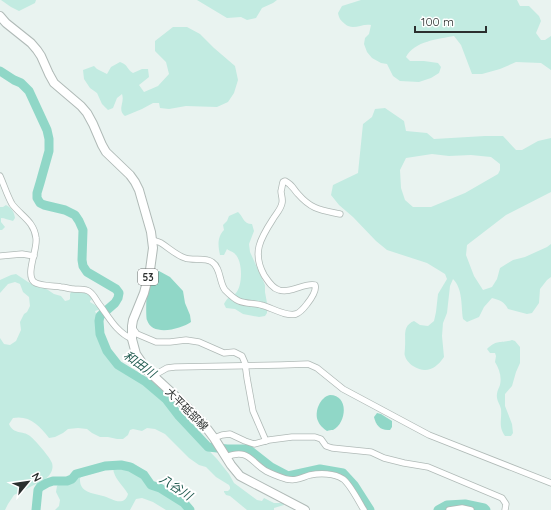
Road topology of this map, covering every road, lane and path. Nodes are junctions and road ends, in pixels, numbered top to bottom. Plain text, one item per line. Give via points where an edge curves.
1 (0, 16) edge
2 (0, 176) edge
3 (340, 214) dead end
4 (153, 240) junction
5 (0, 256) edge
6 (34, 256) junction
7 (132, 326) junction
8 (132, 339) junction
9 (245, 366) junction
10 (153, 376) junction
11 (214, 438) junction
12 (266, 441) junction
13 (226, 457) junction
14 (551, 483) edge
15 (305, 510) edge
16 (364, 510) edge
17 (449, 510) edge
18 (471, 510) edge
19 (505, 510) edge

1 - 4 main road, 大平砥部線 / 53 via 37,50 54,83 87,113 106,152 135,182
2 - 6 street via 13,204 35,232 37,240
3 - 4 street via 311,206 298,195 291,184 283,182 282,203 261,239 258,258 267,280 280,290 303,287 310,283 314,285 312,298 303,310 295,314 240,302 224,288 218,271 211,262 185,258
4 - 7 main road, 大平砥部線 / 53 via 146,286
5 - 6 street
6 - 8 street via 30,274 35,283 91,292 118,329
7 - 8 main road, 大平砥部線 / 53
7 - 9 street via 138,334 156,342 186,340 200,342 224,352 234,352 242,356
8 - 10 main road, 大平砥部線 / 53 via 136,354
9 - 10 street via 174,367 166,368
9 - 12 street via 253,411
9 - 14 street via 308,364 343,389 429,435
10 - 11 main road, 大平砥部線 / 53 via 195,414
11 - 12 street via 230,434 254,444
11 - 13 main road, 大平砥部線 / 53
12 - 19 street via 315,437 332,448 371,452 384,458 428,467 502,498 506,504
13 - 15 main road, 大平砥部線 / 53 via 240,476
13 - 16 street via 243,454 266,471 286,479 298,480 315,474 336,476 348,483
17 - 18 street

